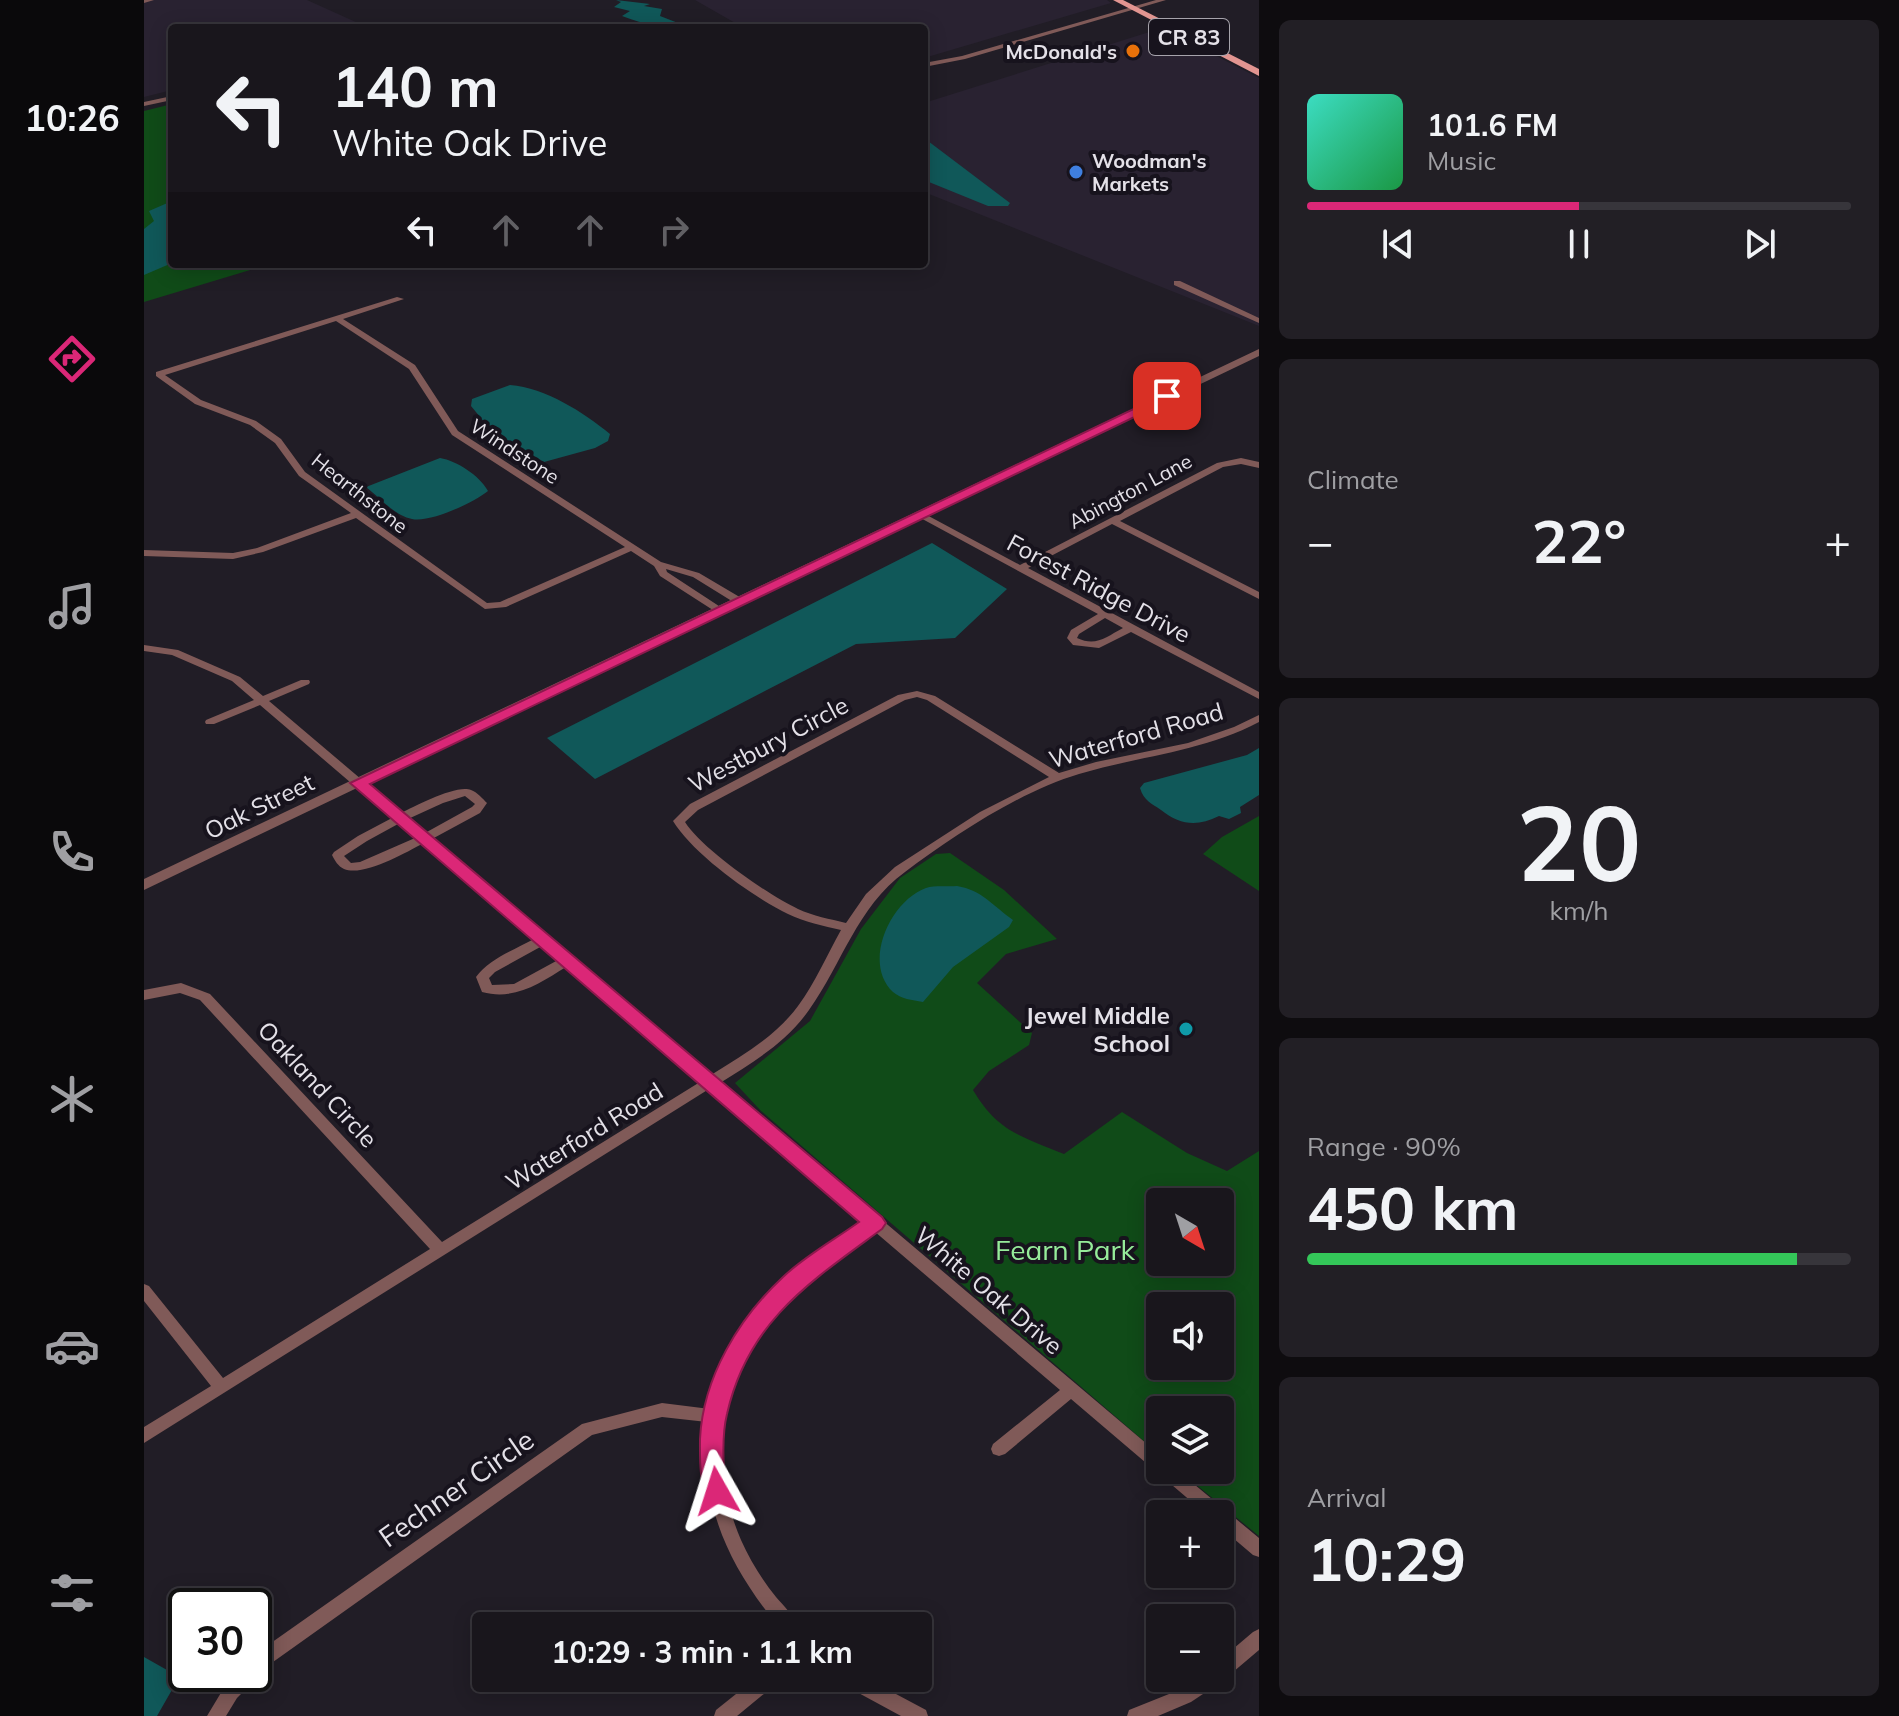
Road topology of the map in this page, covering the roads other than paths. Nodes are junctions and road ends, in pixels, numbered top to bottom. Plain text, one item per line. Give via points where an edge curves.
1 (151, 0) edge
2 (1163, 0) edge
3 (144, 1) edge
4 (1121, 2) edge
5 (1138, 3) edge
6 (928, 61) edge
7 (928, 62) edge
8 (1259, 63) edge
9 (1259, 73) edge
10 (168, 96) edge
11 (144, 101) edge
12 (1177, 283) dead end
13 (400, 299) dead end
14 (1230, 306) junction
15 (1259, 313) edge
16 (336, 318) junction
17 (1259, 321) edge
18 (1259, 352) edge
19 (1259, 465) edge
20 (355, 515) junction
21 (920, 515) junction
22 (1113, 521) junction
23 (630, 548) junction
24 (144, 553) edge
25 (658, 564) junction
26 (1021, 568) junction
27 (1259, 596) edge
28 (739, 601) junction
29 (720, 610) junction
30 (1105, 614) junction
31 (1130, 628) junction
32 (144, 648) edge
33 (305, 682) dead end
34 (1259, 696) edge
35 (262, 700) junction
36 (1259, 718) edge
37 (210, 722) dead end
38 (1058, 777) junction
39 (359, 783) junction
40 (402, 818) junction
41 (424, 838) junction
42 (144, 885) edge
43 (848, 928) junction
44 (543, 940) junction
45 (567, 961) junction
46 (144, 995) edge
47 (711, 1083) junction
48 (874, 1223) junction
49 (440, 1250) junction
50 (144, 1290) edge
51 (221, 1387) junction
52 (1071, 1390) junction
53 (714, 1416) junction
54 (144, 1436) edge
55 (999, 1449) dead end
56 (1146, 1453) edge
57 (1182, 1484) edge
58 (1201, 1500) edge
59 (1234, 1528) edge
60 (1259, 1549) edge
61 (777, 1612) edge
62 (1259, 1638) edge
63 (272, 1652) edge
64 (1234, 1660) edge
65 (231, 1692) edge
66 (753, 1692) edge
67 (874, 1692) edge
68 (1191, 1692) edge
69 (216, 1716) edge
70 (723, 1716) edge
71 (919, 1716) edge
72 (1136, 1716) edge

1 - 3 street
2 - 5 street
4 - 5 main road, CR 83
4 - 6 street
5 - 7 street via 963,58
5 - 8 main road, CR 83
5 - 9 main road, CR 83
10 - 11 street
12 - 14 street
13 - 16 street
14 - 15 street
14 - 17 street
16 - 20 street, Hearthstone via 159,374 198,402 253,423 278,441 302,474
16 - 23 street, Windstone via 412,367 455,433
18 - 21 street, Oak Street
19 - 22 street, Abington Lane via 1220,465
20 - 23 street, Hearthstone via 485,606 502,605
20 - 24 street via 233,556
21 - 26 street, Forest Ridge Drive
21 - 28 street, Oak Street
22 - 26 street, Abington Lane
22 - 27 street
23 - 25 street, Windstone
25 - 28 street, Windstone via 696,575
25 - 29 street, Windstone via 663,574
26 - 30 street, Forest Ridge Drive
28 - 29 street, Oak Street
29 - 39 street, Oak Street
30 - 31 street, Forest Ridge Drive
30 - 31 street via 1072,638 1099,645
31 - 34 street, Forest Ridge Drive
32 - 35 street, White Oak Drive via 201,662 236,679
33 - 35 street
35 - 37 street
35 - 39 street, White Oak Drive
36 - 38 street, Waterford Road via 1199,744
38 - 43 street, Waterford Road via 896,872
38 - 43 street, Westbury Circle via 944,704 917,694 902,697 694,807 679,821 688,836 774,900
39 - 40 street, White Oak Drive
39 - 42 street, Oak Street
40 - 41 street, White Oak Drive
40 - 41 street via 456,793 467,792 481,803
40 - 41 street via 346,847 338,855 342,863 366,864
41 - 44 street, White Oak Drive
43 - 47 street, Waterford Road via 809,1000 779,1035
44 - 45 street, White Oak Drive
44 - 45 street via 490,969 482,977 487,989 514,990
45 - 47 street, White Oak Drive
46 - 49 street, Oakland Circle via 181,988 205,997
47 - 48 street, White Oak Drive
47 - 49 street, Waterford Road
48 - 52 street, White Oak Drive
48 - 53 street via 793,1282 755,1323 731,1364
49 - 51 street, Waterford Road
50 - 51 street
51 - 54 street, Waterford Road
52 - 55 street
52 - 56 street, White Oak Drive
53 - 61 street via 712,1471 726,1523 739,1559
53 - 63 street, Fechner Circle via 662,1410 588,1429
57 - 58 street
59 - 60 street
62 - 64 street
65 - 69 street
66 - 70 street
67 - 71 street
68 - 72 street

